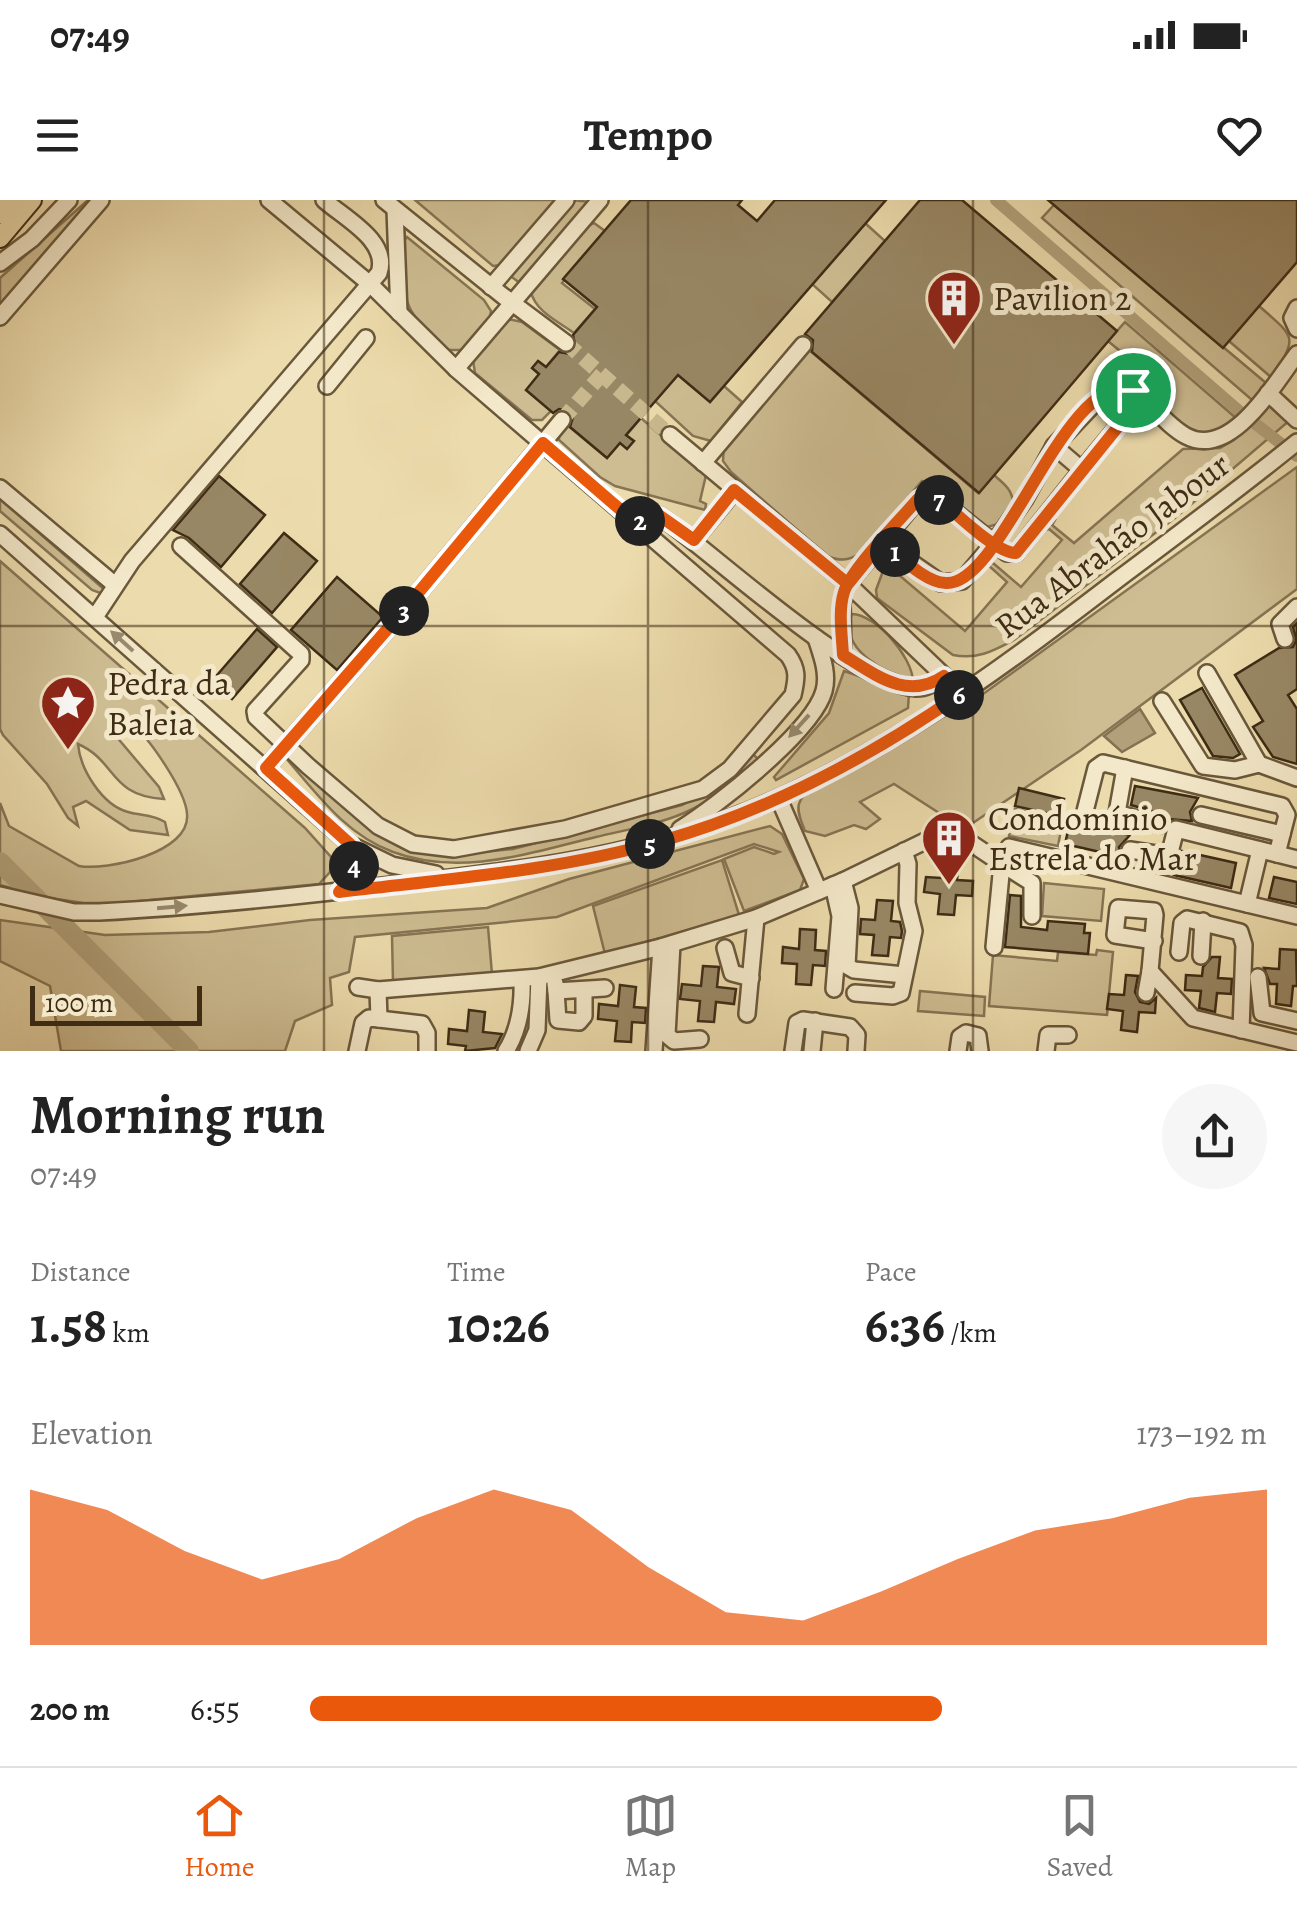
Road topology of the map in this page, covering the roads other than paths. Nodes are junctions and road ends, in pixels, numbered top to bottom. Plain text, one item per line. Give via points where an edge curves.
1 (10, 200) edge
2 (32, 200) edge
3 (69, 200) edge
4 (101, 200) edge
5 (270, 200) edge
6 (324, 200) edge
7 (566, 200) edge
8 (600, 200) edge
9 (614, 200) edge
10 (390, 205) edge
11 (0, 212) edge
12 (0, 238) edge
13 (0, 262) edge
14 (370, 284) junction
15 (491, 287) junction
16 (512, 302) junction
17 (1297, 308) edge
18 (399, 312) junction
19 (0, 316) edge
20 (1297, 330) edge
21 (366, 338) dead end
22 (566, 343) tunnel mouth
23 (803, 345) dead end
24 (1296, 359) edge
25 (456, 369) junction
26 (328, 386) dead end
27 (1268, 393) junction
28 (1142, 397) junction
29 (562, 420) tunnel mouth
30 (1297, 420) edge
31 (670, 435) tunnel mouth
32 (1297, 442) edge
33 (543, 443) junction
34 (1054, 446) junction
35 (704, 464) junction
36 (1082, 470) junction
37 (0, 488) edge
38 (734, 490) junction
39 (637, 524) junction
40 (0, 534) edge
41 (694, 540) junction
42 (882, 542) junction
43 (994, 543) junction
44 (181, 546) dead end
45 (114, 584) junction
46 (848, 584) junction
47 (1297, 608) edge
48 (95, 616) junction
49 (816, 638) junction
50 (1285, 640) dead end
51 (843, 655) junction
52 (1207, 672) dead end
53 (944, 676) junction
54 (962, 693) junction
55 (1162, 701) dead end
56 (285, 744) junction
57 (1260, 764) junction
58 (266, 768) junction
59 (1125, 768) junction
60 (1297, 778) edge
61 (779, 798) junction
62 (1201, 814) dead end
63 (1083, 819) dead end
64 (1160, 826) dead end
65 (1282, 834) junction
66 (662, 841) junction
67 (351, 845) junction
68 (1009, 847) dead end
69 (1130, 850) dead end
70 (1260, 850) junction
71 (904, 851) junction
72 (1277, 854) junction
73 (1297, 858) edge
74 (1002, 864) junction
75 (460, 877) junction
76 (832, 886) junction
77 (339, 892) junction
78 (0, 895) edge
79 (1247, 904) junction
80 (1032, 916) dead end
81 (1297, 916) edge
82 (756, 918) junction
83 (1203, 920) junction
84 (1154, 941) dead end
85 (667, 946) junction
86 (994, 947) dead end
87 (725, 948) dead end
88 (1179, 952) dead end
89 (1201, 956) dead end
90 (1150, 971) junction
91 (904, 976) junction
92 (1258, 977) dead end
93 (751, 978) junction
94 (543, 981) junction
95 (358, 987) dead end
96 (605, 988) dead end
97 (378, 990) junction
98 (584, 990) junction
99 (834, 990) dead end
100 (855, 993) dead end
101 (1146, 993) dead end
102 (747, 1014) dead end
103 (379, 1019) junction
104 (815, 1021) junction
105 (1297, 1021) edge
106 (1241, 1030) junction
107 (1068, 1034) dead end
108 (700, 1039) dead end
109 (1297, 1043) edge
110 (357, 1051) edge
111 (426, 1051) edge
112 (506, 1051) edge
113 (528, 1051) edge
114 (654, 1051) edge
115 (793, 1051) edge
116 (812, 1051) edge
117 (856, 1051) edge
118 (958, 1051) edge
119 (980, 1051) edge
120 (1046, 1051) edge

1 - 11 highway
2 - 12 main road
3 - 13 street
4 - 19 street
5 - 14 street
6 - 14 street via 376,244 382,265
7 - 15 street
8 - 9 street
8 - 16 street
10 - 15 street
10 - 18 street
14 - 18 street
14 - 45 street
15 - 16 street
16 - 22 street
16 - 25 street
17 - 20 street
18 - 25 street
21 - 26 street
23 - 35 street
24 - 27 street
25 - 33 street
27 - 28 street via 1220,438 1195,440
27 - 30 street
28 - 34 street via 1124,386 1108,389
28 - 36 street
29 - 33 street
31 - 35 street
32 - 54 street, Rua Abrahão Jabour
33 - 39 street
33 - 56 street
34 - 36 street
34 - 43 street
35 - 38 street
36 - 43 street via 1016,553
37 - 45 street
38 - 41 street
38 - 46 street
39 - 41 street via 646,515 660,516
39 - 56 street via 796,666 794,694 704,789 507,842 429,847 378,826
40 - 48 street, Rua Abrahão Jabour
41 - 49 street
42 - 43 street via 940,583 962,581
42 - 43 street via 924,495
42 - 46 street
44 - 56 street via 301,654 254,713
45 - 48 street
46 - 51 street
46 - 53 street
47 - 50 street via 1280,624
58 -> 48 street, Rua Abrahão Jabour
49 - 51 street
49 -> 66 street via 826,678 811,713 759,771
51 - 53 street via 910,687
52 - 57 street
53 - 54 street
54 - 61 street, Rua Abrahão Jabour via 903,733
55 - 57 street via 1203,766 1235,770
56 - 58 street
57 - 60 street
58 - 67 street, Rua Abrahão Jabour
59 - 63 street via 1097,765
59 - 64 street via 1116,813
59 - 65 street via 1282,806
61 - 66 street, Rua Abrahão Jabour
61 - 76 street
62 - 65 street
65 - 72 street
66 - 75 street, Rua Abrahão Jabour
67 - 75 street, Rua Abrahão Jabour via 392,865
67 - 77 street via 352,875
68 - 79 street
69 - 70 street via 1169,856 1176,829
70 - 72 street
70 - 79 street
71 - 74 street via 950,829
71 - 76 street
71 - 91 street via 914,931
72 - 73 street
74 - 80 street via 1032,883
74 - 86 street
75 - 77 street, Rua Abrahão Jabour
76 - 82 street
76 - 91 street via 850,908 847,966
76 - 99 street via 840,916
78 -> 77 street, Rua Abrahão Jabour via 74,912
79 - 81 street
82 - 85 street
82 - 93 street
83 - 88 street via 1182,923
83 - 89 street
83 - 106 street via 1243,936
84 - 90 street
85 - 94 street
85 - 108 street via 680,970 667,1035 674,1041
85 - 114 street
87 - 93 street via 734,975
90 - 101 street
90 - 106 street via 1186,1013
91 - 100 street via 898,996
92 - 105 street via 1262,1013
93 - 102 street
94 - 97 street
94 - 98 street
94 - 98 street via 558,1020 579,1022
94 - 112 street
94 - 113 street
95 - 97 street
96 - 98 street
97 - 103 street
103 - 110 street via 363,1023
103 - 111 street via 422,1024
104 - 115 street via 796,1023
104 - 116 street
104 - 117 street via 854,1030
106 - 109 street
107 - 120 street via 1050,1034
118 - 119 street via 966,1033 978,1036

